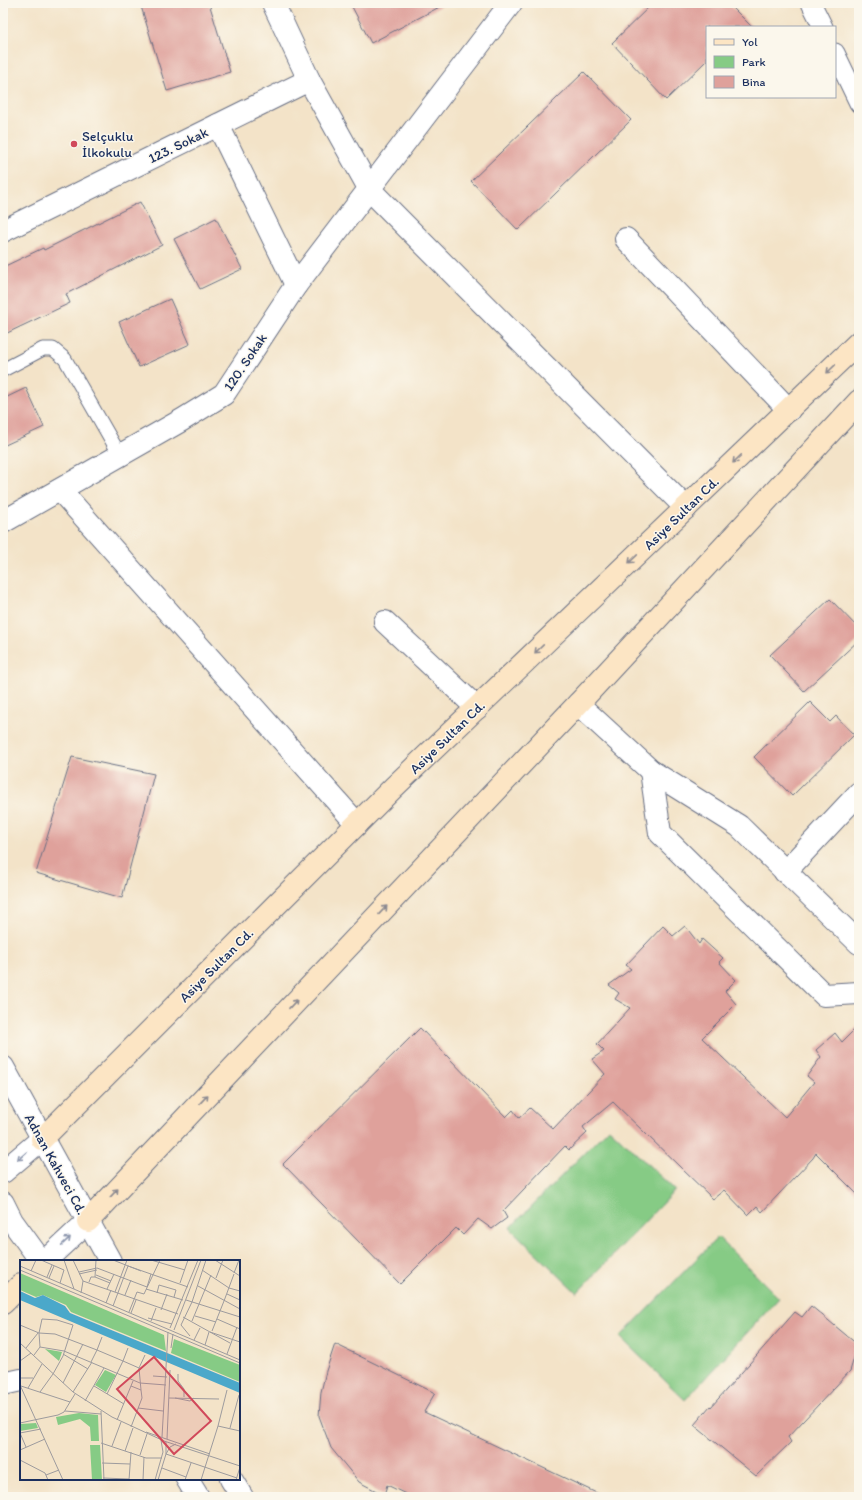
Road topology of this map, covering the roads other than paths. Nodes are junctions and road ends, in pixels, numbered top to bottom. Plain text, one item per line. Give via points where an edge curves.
1 (273, 3) edge
2 (511, 3) edge
3 (811, 3) edge
4 (822, 26) edge
5 (836, 55) edge
6 (309, 80) junction
7 (859, 104) edge
8 (218, 125) junction
9 (370, 190) junction
10 (3, 231) edge
11 (626, 239) dead end
12 (296, 285) junction
13 (859, 342) edge
14 (3, 370) edge
15 (859, 402) edge
16 (789, 410) junction
17 (120, 455) junction
18 (60, 490) junction
19 (686, 508) junction
20 (3, 522) edge
21 (385, 622) dead end
22 (578, 704) junction
23 (477, 708) junction
24 (651, 771) junction
25 (859, 793) edge
26 (357, 824) junction
27 (785, 872) junction
28 (859, 943) edge
29 (859, 992) edge
30 (3, 1068) edge
31 (42, 1139) junction
32 (3, 1172) edge
33 (3, 1203) edge
34 (88, 1222) junction
35 (39, 1260) edge
36 (46, 1260) edge
37 (109, 1260) edge
38 (20, 1286) edge
39 (3, 1303) edge
40 (20, 1380) edge
41 (3, 1384) edge
42 (188, 1480) edge
43 (233, 1480) edge
44 (198, 1497) edge
45 (242, 1497) edge

1 - 6 street
2 - 9 street, 120. Sokak
3 - 4 street
5 - 7 street
6 - 8 street, 123. Sokak
6 - 9 street
8 - 10 street, 123. Sokak
8 - 12 street
9 - 12 street, 120. Sokak
9 - 19 street
11 - 16 street
12 - 17 street, 120. Sokak via 224,394
13 -> 16 main road, Asiye Sultan Cd.
14 - 17 lane via 43,349 53,349 65,359
15 - 22 main road
16 -> 19 main road, Asiye Sultan Cd.
17 - 18 street, 120. Sokak
18 - 20 street, 120. Sokak
18 - 26 street
19 -> 23 main road, Asiye Sultan Cd.
21 - 23 street
22 - 24 street
34 -> 22 main road
23 - 26 main road, Asiye Sultan Cd.
24 - 27 street via 739,826
24 - 29 street via 660,833 824,995
25 - 27 street
26 - 31 main road, Asiye Sultan Cd.
27 - 28 street
30 - 31 street, Adnan Kahveci Cd.
31 -> 32 street
31 - 34 street, Adnan Kahveci Cd.
33 - 35 street via 12,1221
36 -> 34 street
34 - 37 street, Adnan Kahveci Cd.
38 - 39 main road
40 - 41 street
42 - 44 street
43 - 45 street

